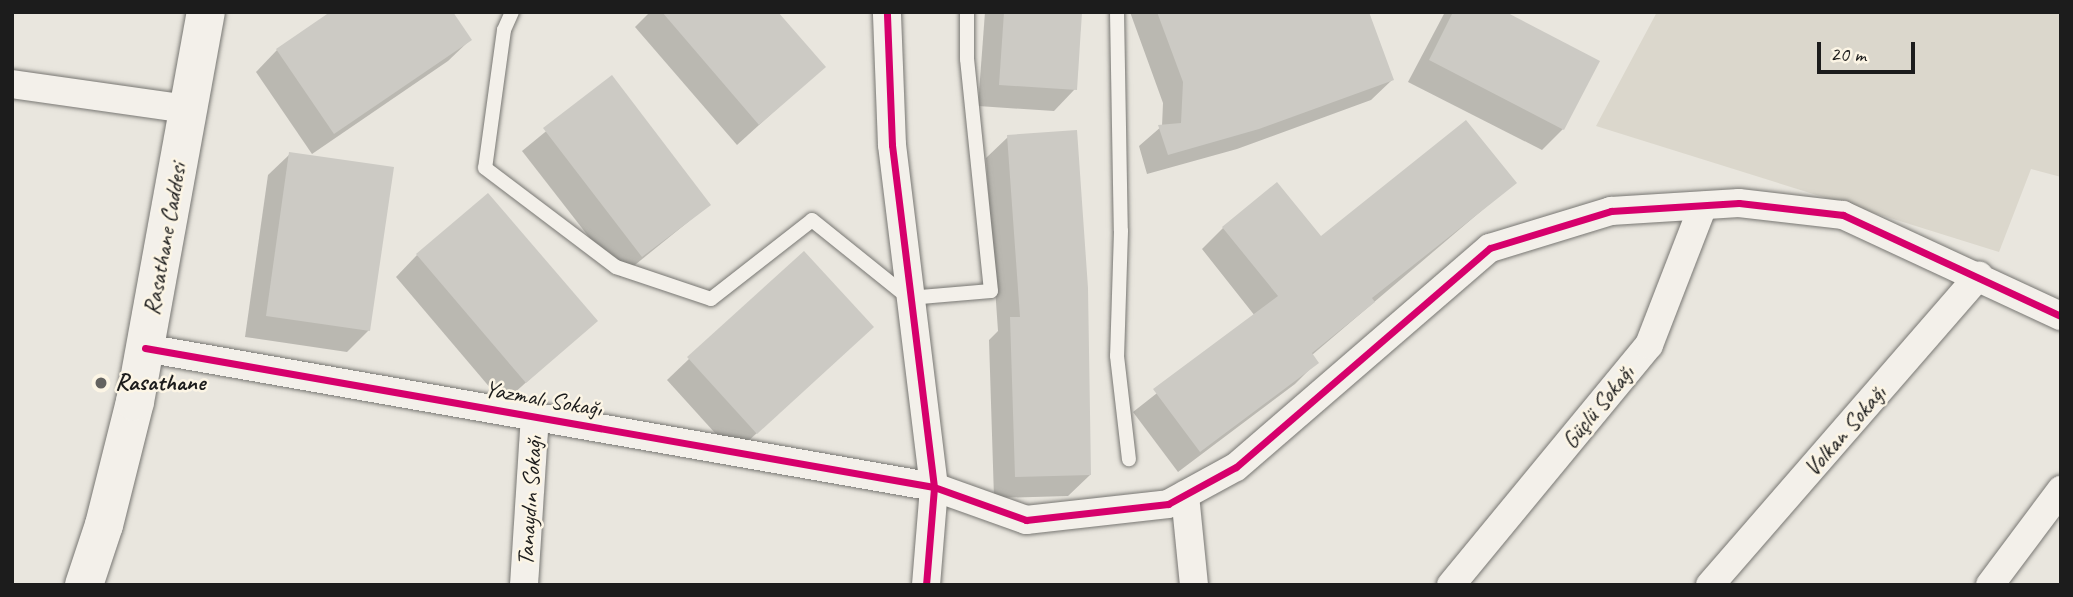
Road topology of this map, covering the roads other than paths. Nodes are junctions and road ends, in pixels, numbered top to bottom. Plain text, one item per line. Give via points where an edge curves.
1 (206, 12) edge
2 (512, 12) edge
3 (887, 12) edge
4 (967, 12) edge
5 (1117, 12) edge
6 (12, 84) edge
7 (188, 109) junction
8 (1703, 205) junction
9 (1979, 276) junction
10 (909, 298) junction
11 (2061, 316) edge
12 (145, 348) junction
13 (535, 417) junction
14 (1129, 459) dead end
15 (934, 487) junction
16 (2061, 489) edge
17 (1185, 495) junction
18 (84, 585) edge
19 (524, 585) edge
20 (926, 585) edge
21 (1194, 585) edge
22 (1451, 585) edge
23 (1710, 585) edge
24 (1990, 585) edge

1 - 7 street, Rasathane Caddesi
2 - 10 lane via 504,30 485,168 615,267 711,299 812,220
3 - 10 street via 892,145
4 - 10 lane via 967,59 991,291
5 - 14 lane via 1121,231 1117,356
6 - 7 street
7 - 12 street, Rasathane Caddesi
8 - 9 street, Yazmalı Sokağı via 1739,203 1843,215
8 - 17 street, Yazmalı Sokağı via 1611,211 1490,248 1236,467
8 - 22 street, Güçlü Sokağı via 1649,345
9 - 11 street, Yazmalı Sokağı
9 - 23 street, Volkan Sokağı
10 - 15 street
12 - 13 street, Yazmalı Sokağı
12 - 18 street, Rasathane Caddesi via 104,525
13 - 15 street, Yazmalı Sokağı
13 - 19 street, Tanaydın Sokağı
15 - 17 street, Yazmalı Sokağı via 1026,520 1168,505
15 - 20 street
16 - 24 street
17 - 21 street

